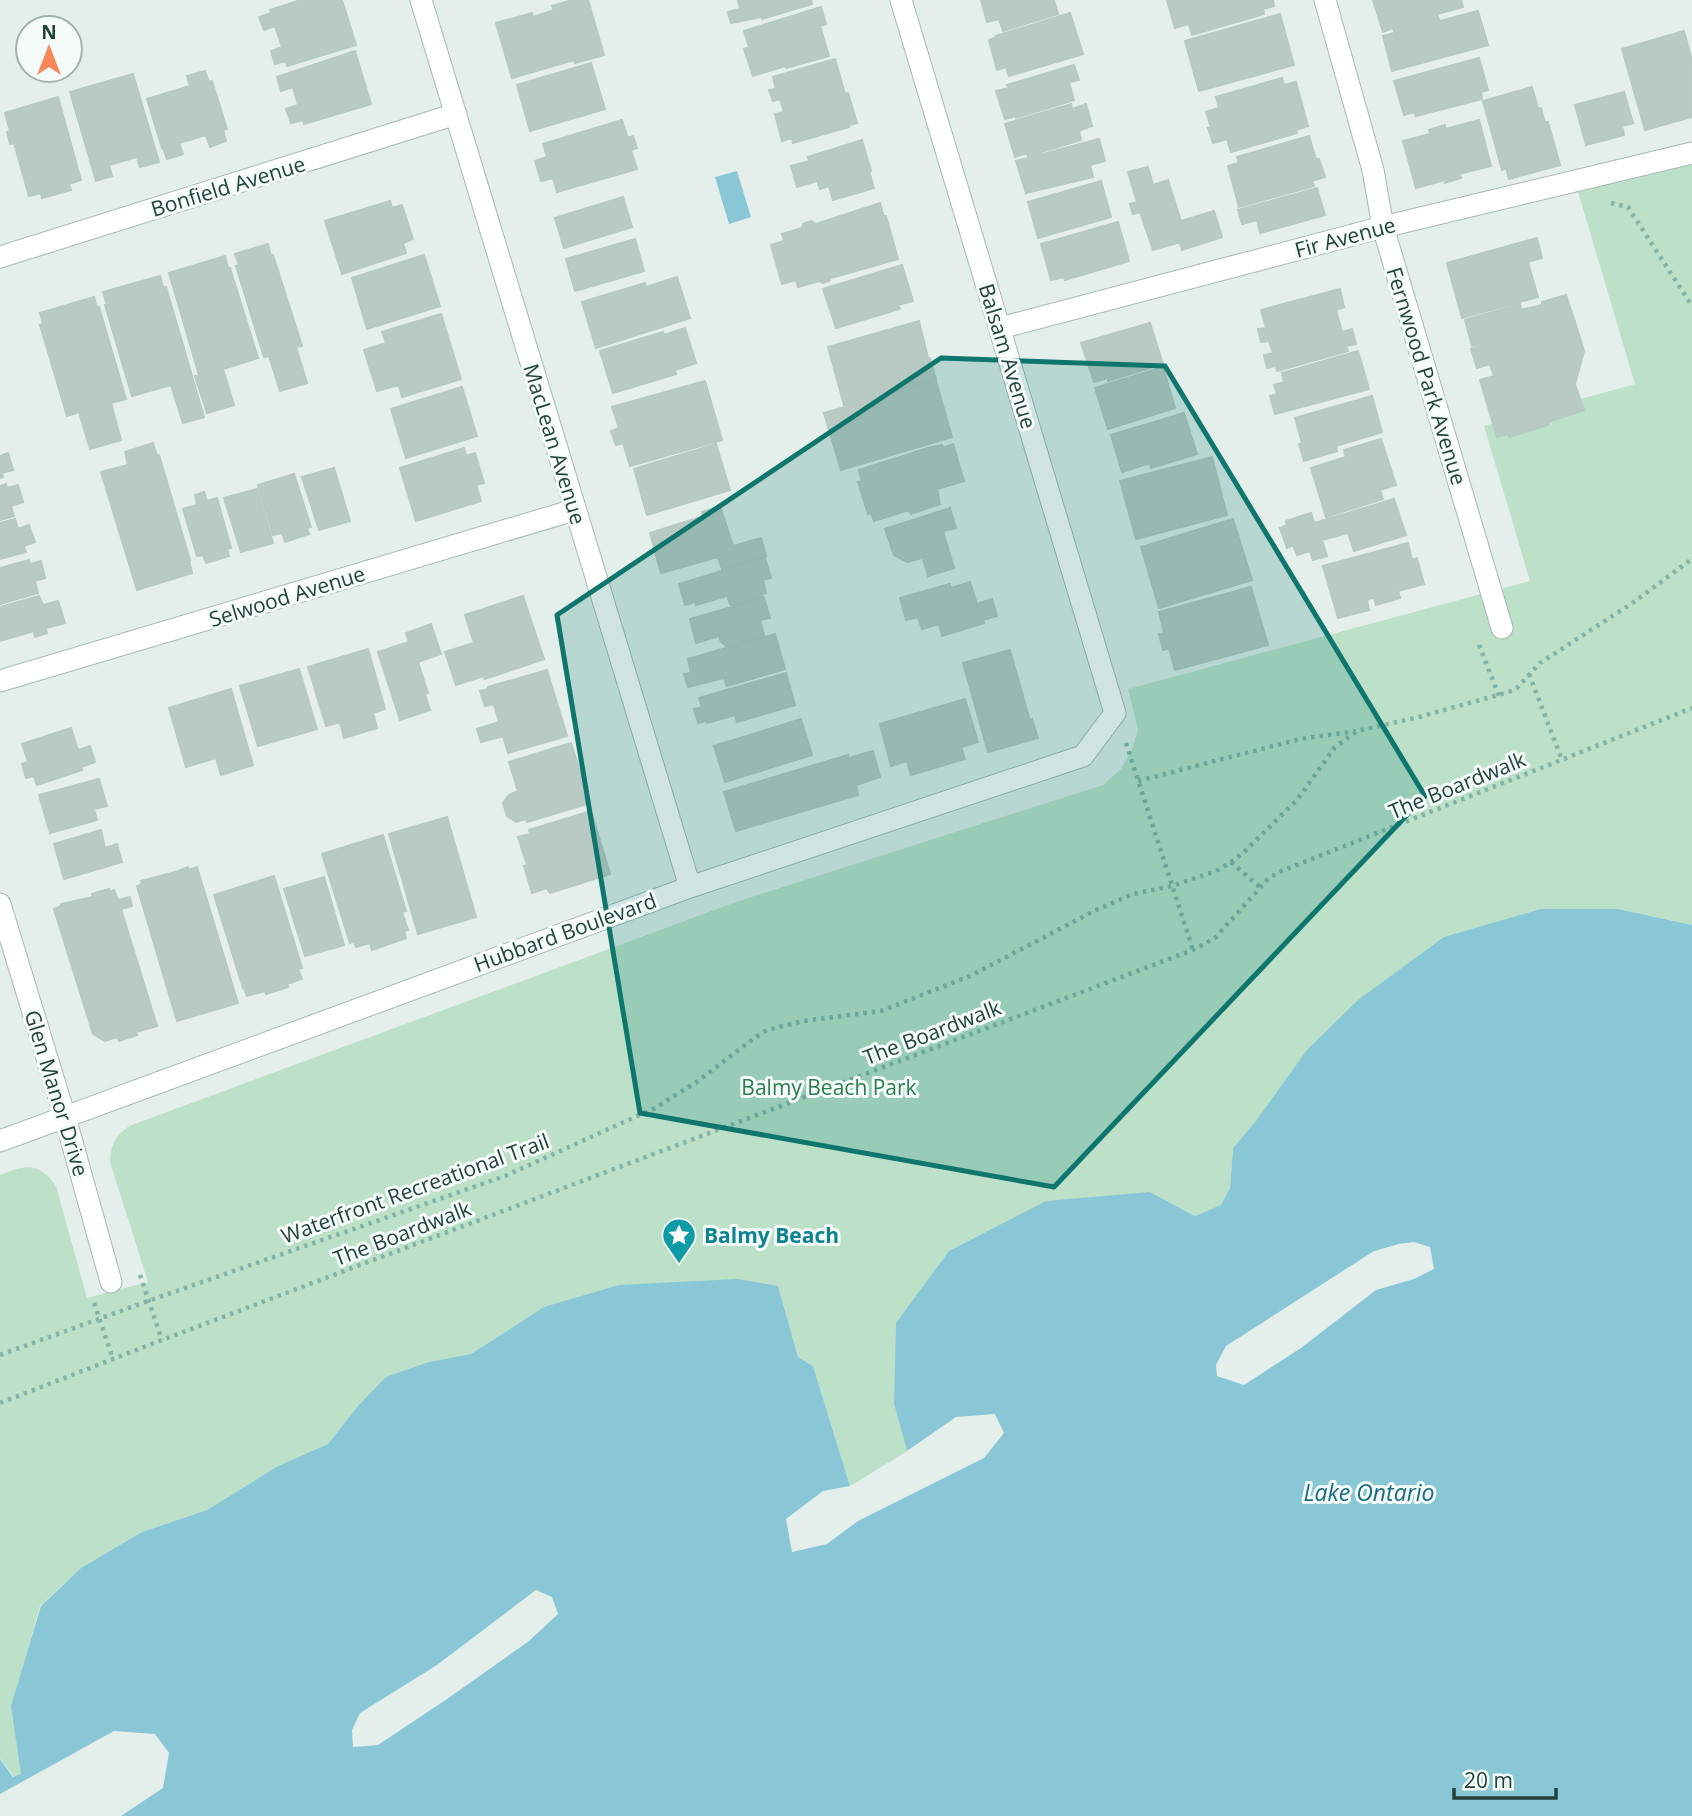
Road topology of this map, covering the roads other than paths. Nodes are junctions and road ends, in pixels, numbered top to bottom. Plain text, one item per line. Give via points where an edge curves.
1 (421, 0) edge
2 (901, 0) edge
3 (1325, 0) edge
4 (456, 114) junction
5 (1692, 153) edge
6 (1382, 227) junction
7 (0, 257) edge
8 (1000, 328) junction
9 (575, 510) junction
10 (1502, 628) dead end
11 (0, 681) edge
12 (1115, 713) joint
13 (690, 887) junction
14 (0, 904) edge
15 (65, 1117) junction
16 (0, 1141) edge
17 (111, 1282) dead end

1 - 4 street, MacLean Avenue
2 - 8 street, Balsam Avenue
3 - 6 street, Fernwood Park Avenue via 1373,170
4 - 7 street, Bonfield Avenue
4 - 9 street, MacLean Avenue
5 - 6 street, Fir Avenue
6 - 8 street, Fir Avenue
6 - 10 street, Fernwood Park Avenue
8 - 12 street, Balsam Avenue
9 - 11 street, Selwood Avenue
9 - 13 street, MacLean Avenue
12 - 13 street, Hubbard Boulevard via 1083,756
13 - 15 street, Hubbard Boulevard
14 - 15 street, Glen Manor Drive
15 - 16 street, Hubbard Boulevard
15 - 17 street, Glen Manor Drive

